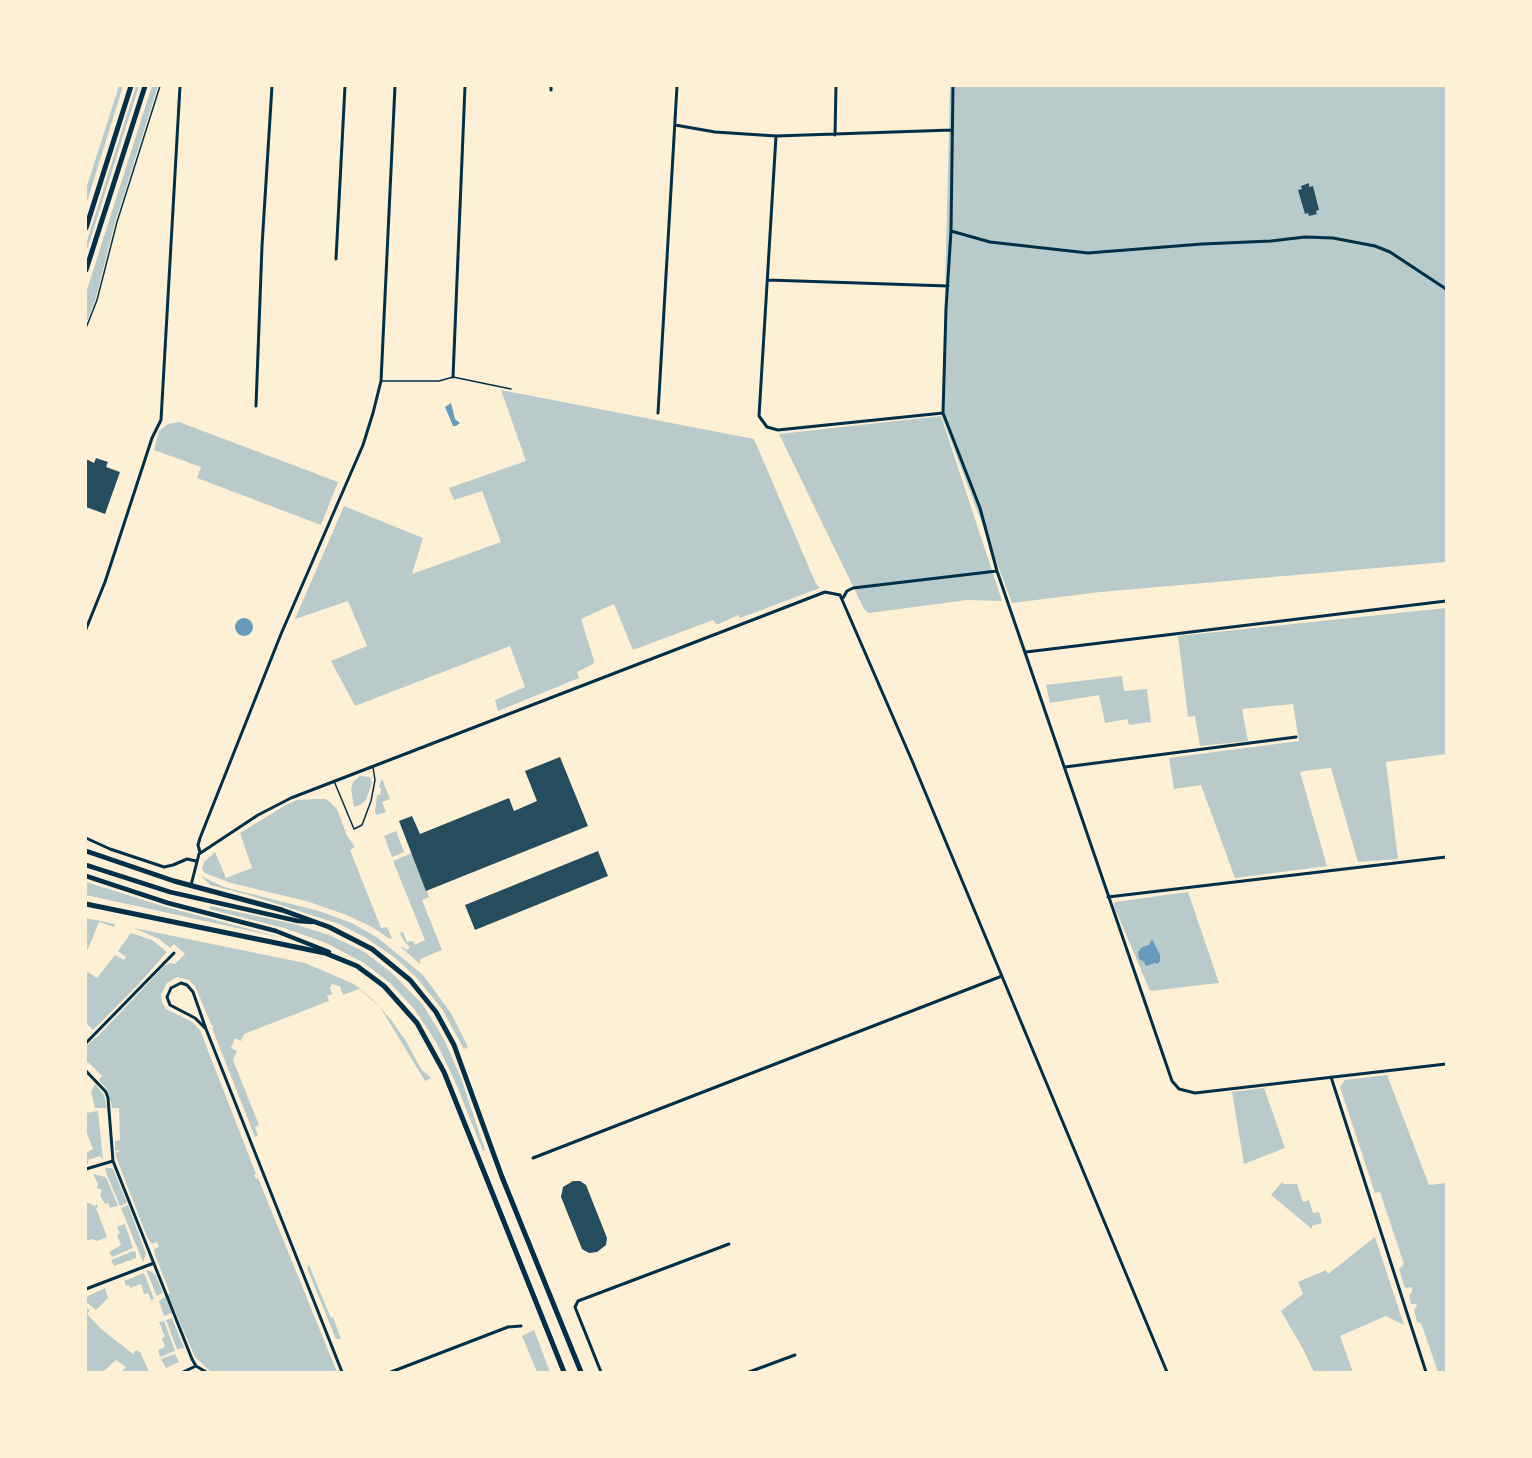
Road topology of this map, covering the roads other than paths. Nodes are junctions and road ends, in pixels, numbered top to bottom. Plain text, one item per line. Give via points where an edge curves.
1 (131, 86) edge
2 (145, 86) edge
3 (160, 86) edge
4 (180, 86) edge
5 (272, 86) edge
6 (345, 86) edge
7 (395, 86) edge
8 (465, 86) edge
9 (677, 86) edge
10 (836, 86) edge
11 (953, 86) edge
12 (675, 125) junction
13 (952, 130) junction
14 (835, 135) junction
15 (776, 136) junction
16 (86, 228) edge
17 (951, 231) junction
18 (336, 259) dead end
19 (86, 270) edge
20 (768, 280) junction
21 (948, 286) junction
22 (1446, 289) edge
23 (86, 328) edge
24 (453, 377) junction
25 (380, 383) junction
26 (511, 388) dead end
27 (256, 406) dead end
28 (658, 412) dead end
29 (943, 413) junction
30 (997, 571) junction
31 (843, 598) junction
32 (1446, 601) edge
33 (86, 629) edge
34 (1026, 652) junction
35 (1296, 737) dead end
36 (372, 765) junction
37 (1065, 767) junction
38 (334, 780) junction
39 (86, 838) edge
40 (86, 851) edge
41 (200, 852) junction
42 (1446, 857) edge
43 (196, 861) junction
44 (86, 865) edge
45 (86, 876) edge
46 (191, 885) junction
47 (1108, 897) junction
48 (86, 903) edge
49 (318, 922) junction
50 (174, 953) dead end
51 (347, 961) junction
52 (1002, 976) junction
53 (206, 1029) junction
54 (86, 1043) edge
55 (1446, 1064) edge
56 (86, 1071) edge
57 (1331, 1077) junction
58 (533, 1158) dead end
59 (113, 1161) junction
60 (86, 1169) edge
61 (729, 1244) dead end
62 (155, 1262) junction
63 (86, 1289) edge
64 (521, 1326) dead end
65 (795, 1356) dead end
66 (196, 1366) junction
67 (183, 1372) edge
68 (206, 1372) edge
69 (342, 1372) edge
70 (392, 1372) edge
71 (564, 1372) edge
72 (581, 1372) edge
73 (601, 1372) edge
74 (749, 1372) edge
75 (1167, 1372) edge
76 (1426, 1372) edge

1 - 16 main road
2 - 19 main road
3 - 23 lane via 117,222 98,300
4 - 33 street via 160,420
5 - 27 street
6 - 18 street
7 - 25 street
8 - 24 street
9 - 12 street
10 - 14 street
11 - 13 street
12 - 15 street
12 - 28 street
13 - 14 street
13 - 17 street
14 - 15 street
15 - 20 street
17 - 21 street
17 - 22 street via 990,242 1088,253 1333,238 1390,252
20 - 21 street
20 - 29 street via 759,416 767,427 778,430
21 - 29 street
24 - 25 lane
24 - 26 lane
25 - 41 street via 363,445 281,634 200,837
29 - 30 street via 980,508
30 - 31 street via 853,588
30 - 34 street
31 - 36 street via 825,592
31 - 52 street
32 - 34 street
34 - 37 street
35 - 37 street
36 - 38 street
36 - 38 lane via 375,780 371,801 362,825 354,829
37 - 47 street
38 - 41 street via 260,813
39 - 43 street via 164,867 187,859
40 - 46 main road
41 - 43 street
42 - 47 street
43 - 46 street
44 - 49 main road via 193,898
45 - 51 main road via 168,903 276,931
46 - 49 main road
47 - 57 street via 1169,1075 1179,1089 1195,1093
48 - 51 main road via 313,950
49 - 72 main road via 385,958 420,991 444,1025
50 - 54 street
51 - 71 main road via 394,996 432,1048
52 - 58 street
52 - 75 street
53 - 53 street via 191,988 181,984 171,988 167,997 170,1005 195,1018
53 - 69 street
55 - 57 street
56 - 59 street via 108,1098
57 - 76 street
59 - 60 street
59 - 62 street
61 - 73 street via 578,1300 575,1307
62 - 63 street
62 - 66 street
64 - 70 street via 508,1327
65 - 74 street
66 - 67 street
66 - 68 street

